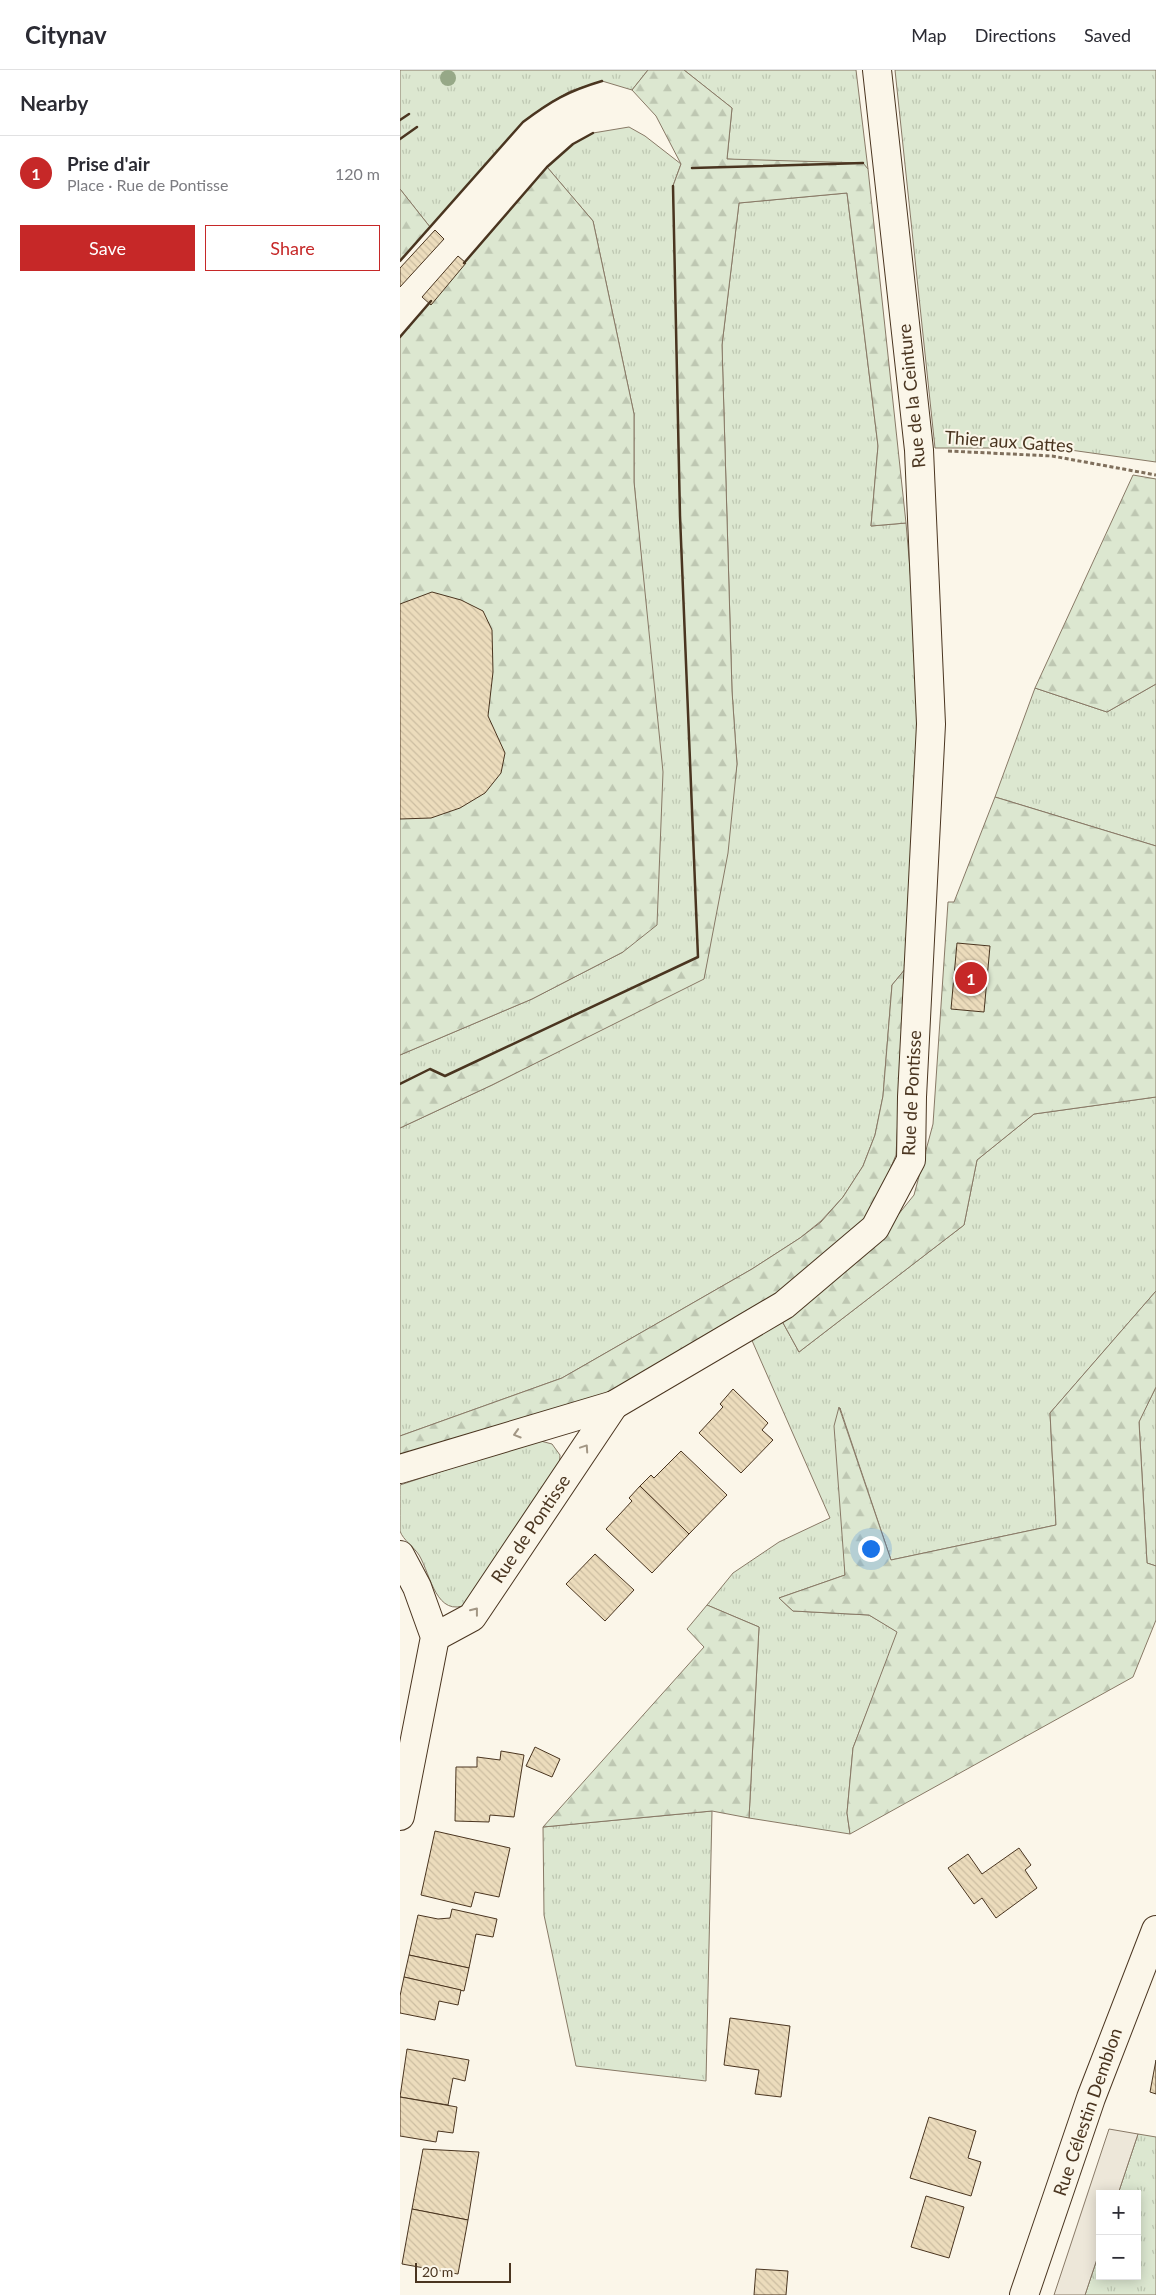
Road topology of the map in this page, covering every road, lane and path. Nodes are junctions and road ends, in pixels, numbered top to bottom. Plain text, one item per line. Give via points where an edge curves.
1 (877, 70) edge
2 (918, 450) junction
3 (1156, 474) edge
4 (931, 724) joint
5 (614, 1405) junction
6 (400, 1470) edge
7 (400, 1555) edge
8 (435, 1638) junction
9 (400, 1816) edge
10 (1156, 1930) edge
11 (1024, 2295) edge

1 - 2 street, Rue de la Ceinture
2 - 3 path, Thier aux Gattes via 1052,456
2 - 4 street, Rue de la Ceinture
4 - 5 street, Rue de Pontisse via 911,1160 875,1228 784,1305
5 -> 6 street, Rue de Pontisse
8 -> 5 street, Rue de Pontisse via 472,1617
7 - 8 street via 417,1587
8 - 9 street
10 - 11 street, Rue Célestin Demblon via 1091,2098

